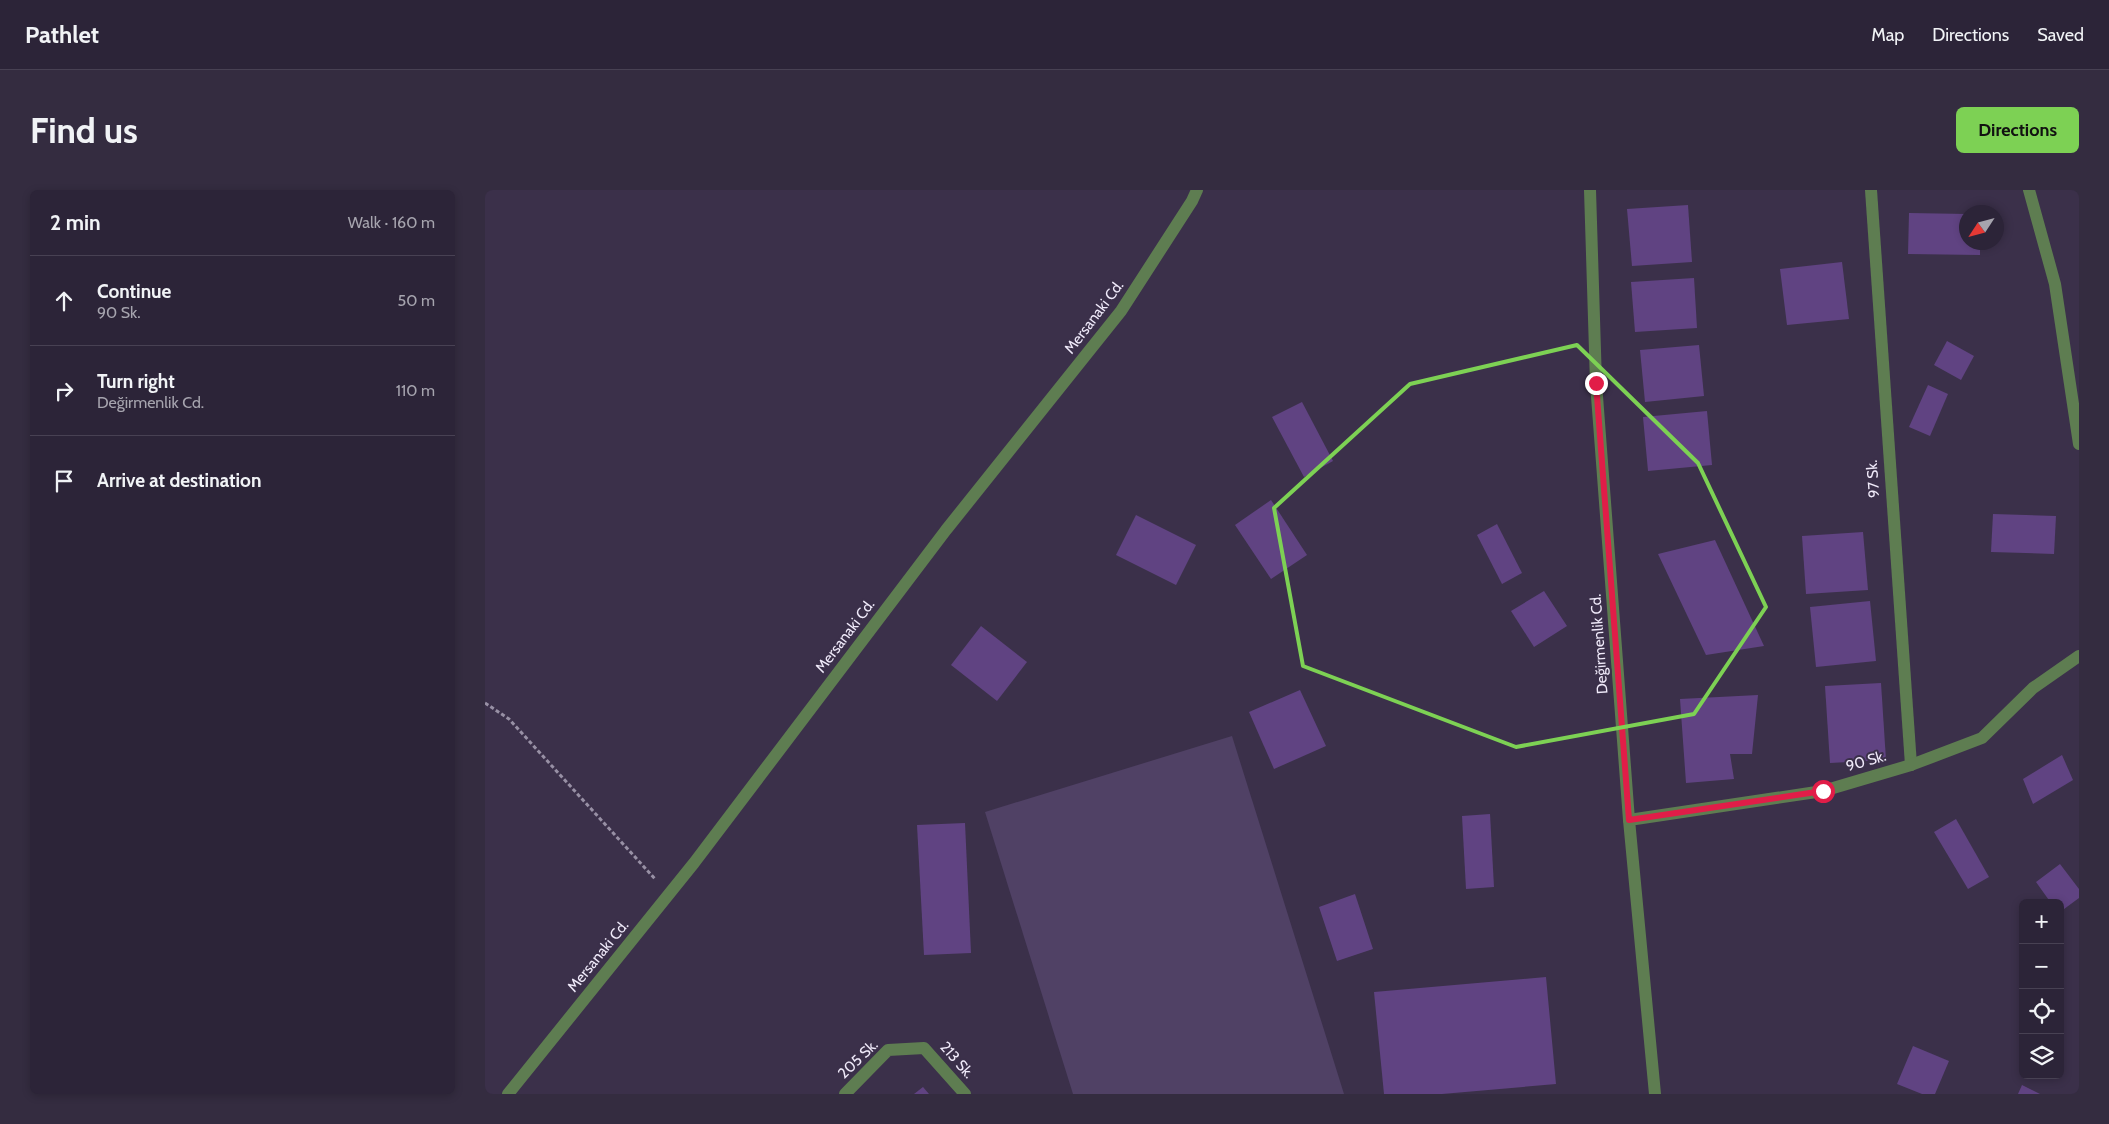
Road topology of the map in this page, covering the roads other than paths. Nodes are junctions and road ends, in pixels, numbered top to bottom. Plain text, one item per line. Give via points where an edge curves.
1 (1197, 190) edge
2 (1590, 190) edge
3 (1871, 190) edge
4 (2029, 190) edge
5 (2079, 444) edge
6 (2079, 656) edge
7 (1911, 765) junction
8 (1629, 820) junction
9 (924, 1048) joint
10 (508, 1094) edge
11 (845, 1094) edge
12 (965, 1094) edge
13 (1655, 1094) edge

1 - 10 street, Mersanaki Cd. via 1121,311 946,530 669,894
2 - 8 street, Değirmenlik Cd. via 1596,383
3 - 7 street, 97 Sk.
4 - 5 street via 2055,284
6 - 7 street, 90 Sk. via 2033,688 1982,738
7 - 8 street, 90 Sk. via 1823,791
8 - 13 street, Değirmenlik Cd.
9 - 11 street, 205 Sk. via 888,1050
9 - 12 street, 213 Sk.

